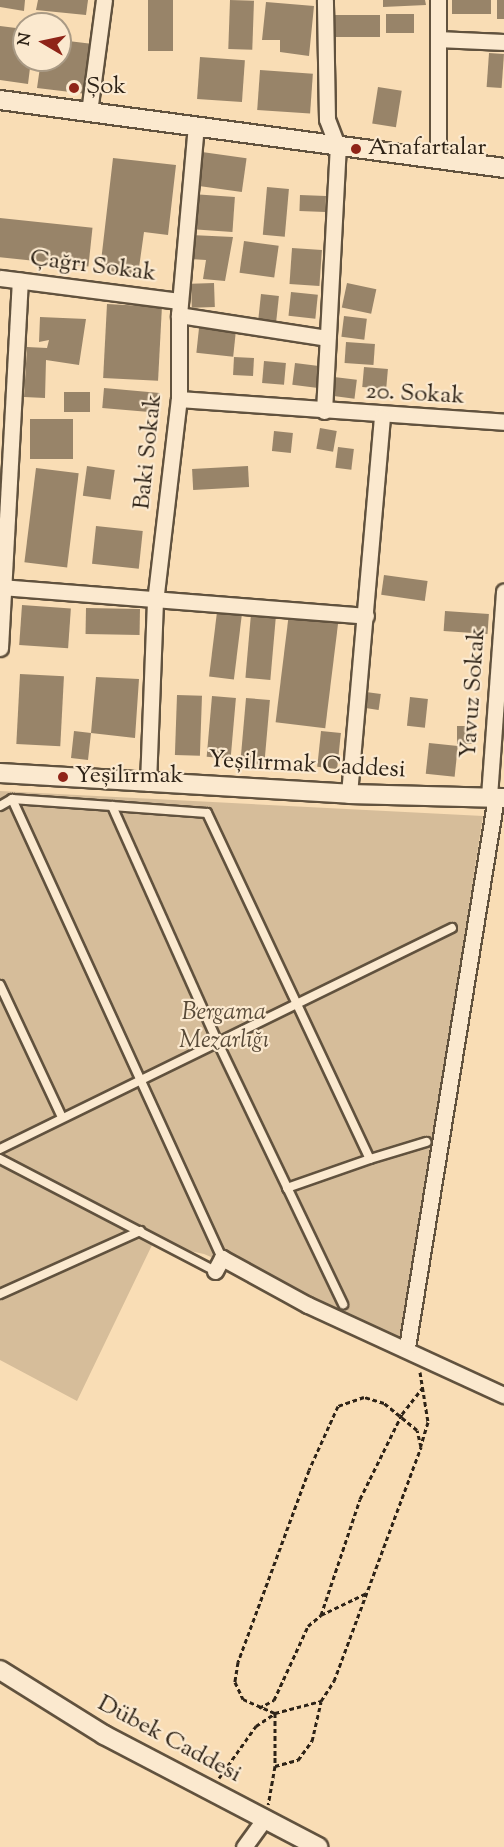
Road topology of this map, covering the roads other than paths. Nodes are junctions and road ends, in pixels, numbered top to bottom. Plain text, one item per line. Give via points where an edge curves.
1 (104, 0) edge
2 (325, 0) edge
3 (438, 0) edge
4 (439, 39) junction
5 (504, 42) edge
6 (0, 100) edge
7 (89, 112) junction
8 (196, 126) junction
9 (338, 148) junction
10 (438, 159) junction
11 (504, 168) edge
12 (0, 278) edge
13 (20, 281) junction
14 (179, 308) junction
15 (327, 338) junction
16 (179, 399) junction
17 (324, 411) junction
18 (382, 416) junction
19 (504, 422) edge
20 (2, 588) edge
21 (504, 592) edge
22 (155, 602) junction
23 (366, 616) junction
24 (0, 648) edge
25 (501, 672) edge
26 (0, 773) edge
27 (147, 783) junction
28 (350, 794) junction
29 (496, 797) edge
30 (12, 799) junction
31 (0, 806) edge
32 (112, 806) junction
33 (452, 928) dead end
34 (0, 985) edge
35 (297, 1006) junction
36 (216, 1041) junction
37 (141, 1078) junction
38 (61, 1115) junction
39 (426, 1142) dead end
40 (0, 1149) edge
41 (0, 1159) edge
42 (370, 1159) junction
43 (287, 1188) junction
44 (140, 1231) junction
45 (218, 1264) junction
46 (0, 1294) edge
47 (343, 1304) dead end
48 (412, 1349) junction
49 (504, 1395) edge
50 (0, 1670) edge
51 (265, 1818) junction
52 (244, 1847) edge
53 (318, 1847) edge

1 - 7 street
2 - 9 street via 327,119
3 - 4 street
4 - 5 street
4 - 10 street
6 - 7 street
7 - 8 street
8 - 9 street
8 - 14 street, Baki Sokak
9 - 10 street
9 - 15 street
10 - 11 street
12 - 13 street, Çağrı Sokak
13 - 14 street, Çağrı Sokak
13 - 20 street
14 - 15 street, Çağrı Sokak
14 - 16 street, Baki Sokak
15 - 17 street
16 - 17 street, 20. Sokak
16 - 22 street, Baki Sokak
17 - 18 street, 20. Sokak
18 - 19 street, 20. Sokak
18 - 23 street
20 - 22 street
20 - 24 street
21 - 25 street, Yavuz Sokak
22 - 23 street
22 - 27 street, Baki Sokak
23 - 28 street
25 - 29 street, Yavuz Sokak
26 - 27 street, Yeşilırmak Caddesi
27 - 28 street, Yeşilırmak Caddesi
28 - 29 street, Yeşilırmak Caddesi
29 - 48 street, Yavuz Sokak
30 - 31 lane
30 - 32 lane
30 - 37 lane
32 - 35 lane via 207,813
32 - 36 lane
33 - 35 lane
34 - 38 lane
35 - 36 lane
35 - 42 lane
36 - 37 lane
36 - 43 lane
37 - 38 lane
37 - 45 lane
38 - 40 lane
39 - 42 lane
41 - 44 lane
42 - 43 lane
43 - 47 lane
44 - 45 lane
44 - 46 lane
45 - 48 street
48 - 49 street
50 - 51 street, Dübek Caddesi via 104,1735
51 - 52 street
51 - 53 street, Dübek Caddesi

